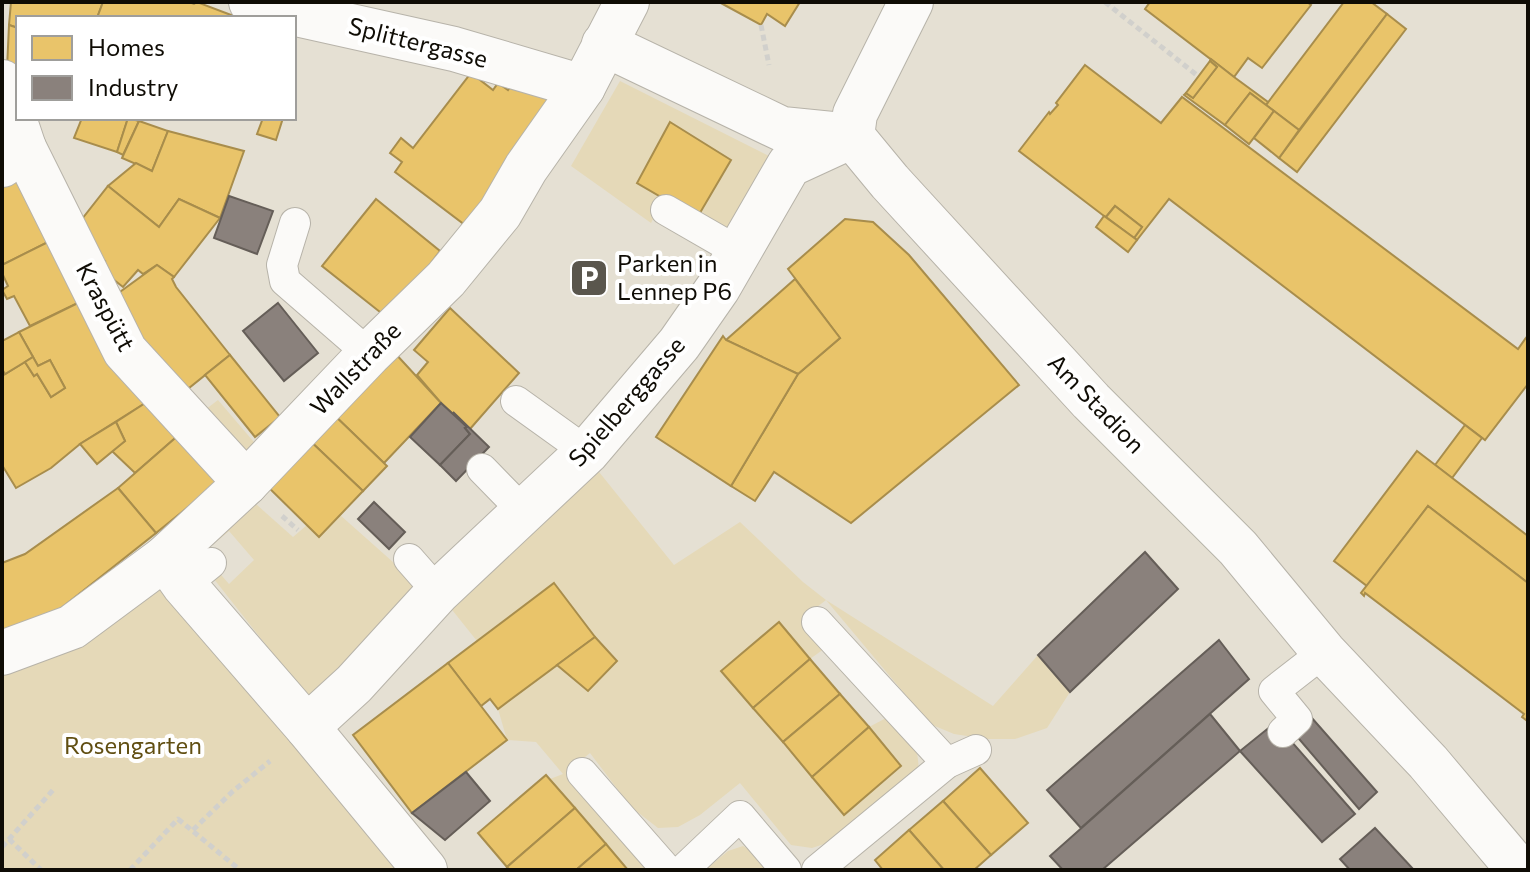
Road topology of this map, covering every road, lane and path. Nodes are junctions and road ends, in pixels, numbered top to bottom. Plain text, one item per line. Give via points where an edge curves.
1 (251, 2) edge
2 (627, 2) edge
3 (911, 2) edge
4 (1105, 2) edge
5 (604, 44) junction
6 (1198, 76) dead end
7 (2, 82) edge
8 (583, 87) junction
9 (852, 136) junction
10 (13, 156) edge
11 (666, 210) dead end
12 (295, 223) dead end
13 (739, 252) junction
14 (369, 354) junction
15 (516, 401) dead end
16 (587, 452) junction
17 (482, 469) dead end
18 (246, 483) junction
19 (524, 512) junction
20 (409, 559) dead end
21 (187, 569) junction
22 (438, 592) junction
23 (817, 622) dead end
24 (1324, 652) junction
25 (2, 653) edge
26 (307, 727) junction
27 (1283, 732) dead end
28 (976, 750) dead end
29 (947, 763) junction
30 (582, 773) dead end
31 (54, 789) dead end
32 (232, 792) dead end
33 (193, 830) junction
34 (9, 839) junction
35 (2, 847) edge
36 (41, 870) edge
37 (130, 870) edge
38 (240, 870) edge
39 (425, 870) edge
40 (667, 870) edge
41 (683, 870) edge
42 (786, 870) edge
43 (817, 870) edge
44 (1519, 870) edge

1 - 8 street, Splittergasse via 454,49
2 - 5 street, Wallstraße
3 - 9 street via 855,114
4 - 6 path
5 - 8 street, Wallstraße
5 - 9 street via 782,129
7 - 10 street, Kraspütt
8 - 14 street, Wallstraße via 500,213 446,279
9 - 13 street, Spielberggasse via 789,165
9 - 24 street, Am Stadion via 1091,401 1238,548
10 - 18 street, Kraspütt via 125,351
11 - 13 lane
12 - 14 lane via 282,265 285,281
13 - 16 street, Spielberggasse via 679,344
14 - 18 street, Wallstraße
15 - 16 lane
16 - 19 street, Spielberggasse
17 - 19 lane
18 - 21 street, Wallstraße
19 - 22 street, Spielberggasse
20 - 22 lane
21 - 25 street, Wallstraße via 72,627
21 - 26 street
22 - 26 street, Spielberggasse
23 - 29 lane
24 - 27 lane via 1274,691 1297,719
24 - 44 street, Am Stadion via 1428,762
26 - 39 street
28 - 29 lane
29 - 43 lane
30 - 40 lane
31 - 34 path
32 - 33 path
33 - 37 path via 178,819
33 - 38 path
34 - 35 path
34 - 36 path
41 - 42 lane via 740,816

